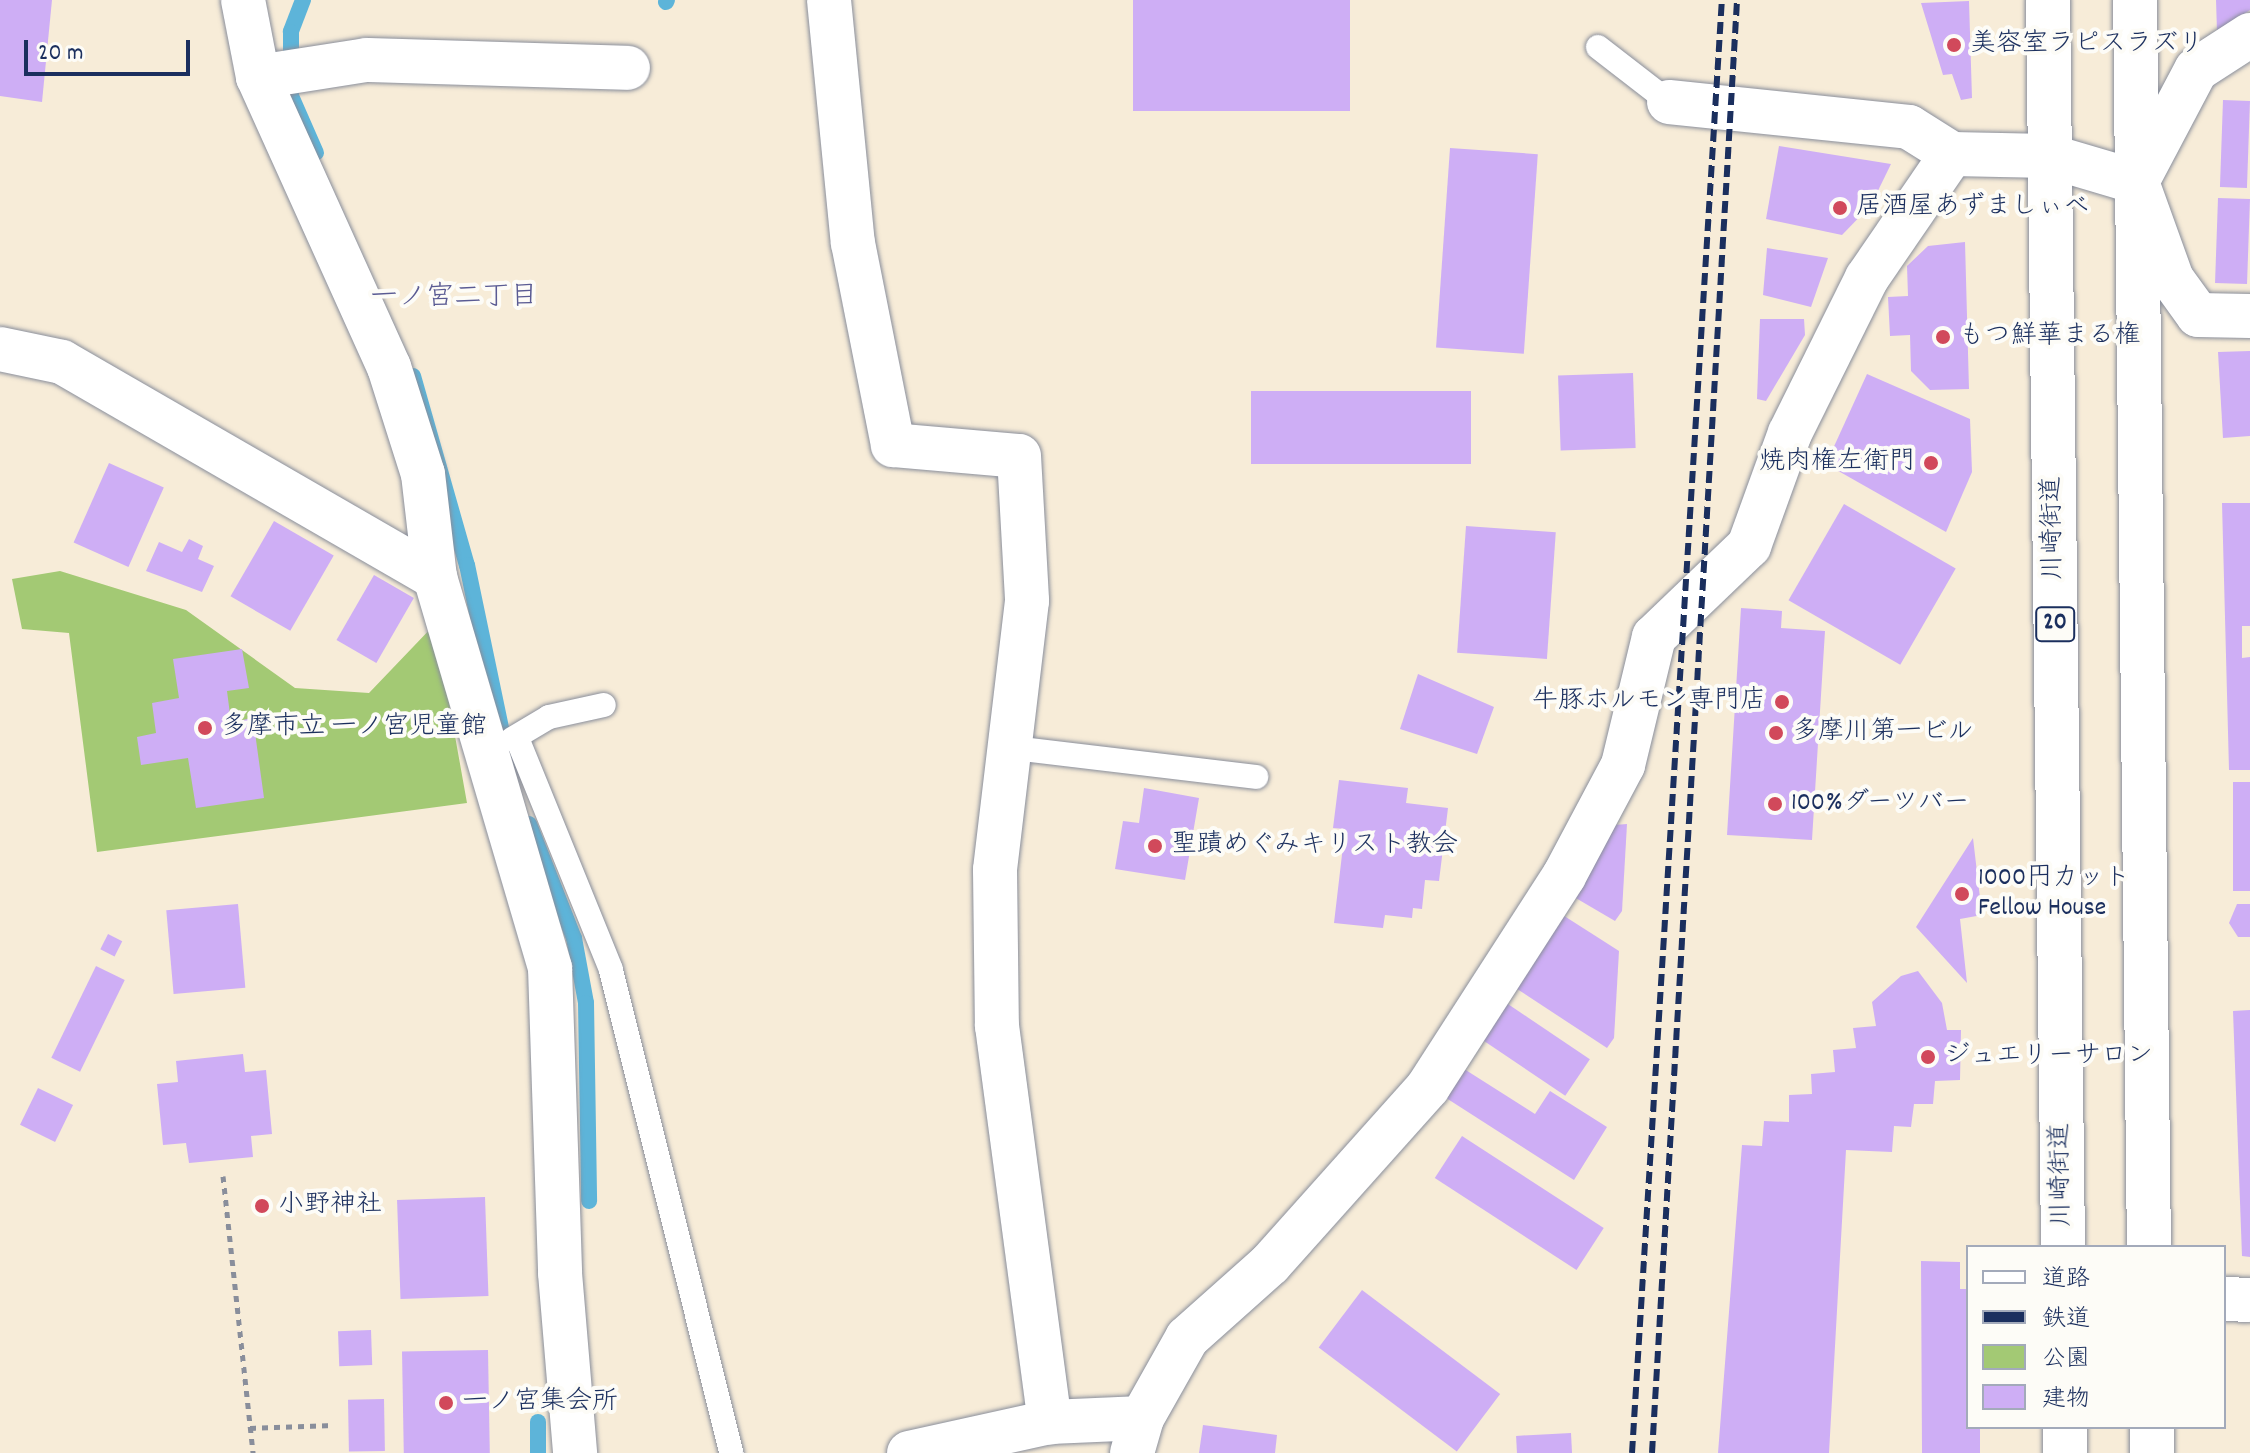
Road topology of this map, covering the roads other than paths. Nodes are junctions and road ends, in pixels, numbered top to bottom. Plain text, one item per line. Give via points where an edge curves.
1 (243, 0) edge
2 (829, 0) edge
3 (2048, 0) edge
4 (2135, 0) edge
5 (2250, 35) edge
6 (1598, 47) dead end
7 (628, 68) dead end
8 (282, 73) junction
9 (1669, 102) joint
10 (1952, 154) junction
11 (2049, 156) junction
12 (2137, 182) junction
13 (2250, 316) edge
14 (0, 349) edge
15 (435, 577) junction
16 (604, 705) dead end
17 (499, 742) junction
18 (1014, 748) junction
19 (1256, 777) dead end
20 (2063, 1245) edge
21 (2149, 1245) edge
22 (2226, 1299) edge
23 (2250, 1300) edge
24 (1050, 1422) junction
25 (2065, 1429) edge
26 (2152, 1429) edge
27 (1137, 1435) edge
28 (575, 1453) edge
29 (731, 1453) edge
30 (909, 1453) edge
31 (2065, 1453) edge
32 (2152, 1453) edge

1 - 8 street
2 - 18 street via 853,243 893,445 1019,456 1027,601
3 - 11 street, 川崎街道 / 20
4 - 12 street
5 - 12 street via 2196,70
6 - 9 lane
7 - 8 street via 366,60
8 - 15 street via 423,474
9 - 10 street via 1909,127
10 - 11 street
10 - 27 street via 1867,278 1790,433 1749,546 1654,637 1623,765 1564,876 1428,1087 1270,1264 1187,1338
11 - 12 street
11 - 20 street, 川崎街道 / 20
12 - 13 street via 2172,279 2198,315
12 - 21 street
14 - 15 street via 62,362
15 - 17 street
16 - 17 lane via 549,717
17 - 28 street via 550,968 560,1273
17 - 29 lane via 611,970
18 - 19 lane
18 - 24 street via 995,870 997,1026
22 - 23 street
24 - 27 street
24 - 30 street
25 - 31 street
26 - 32 street

